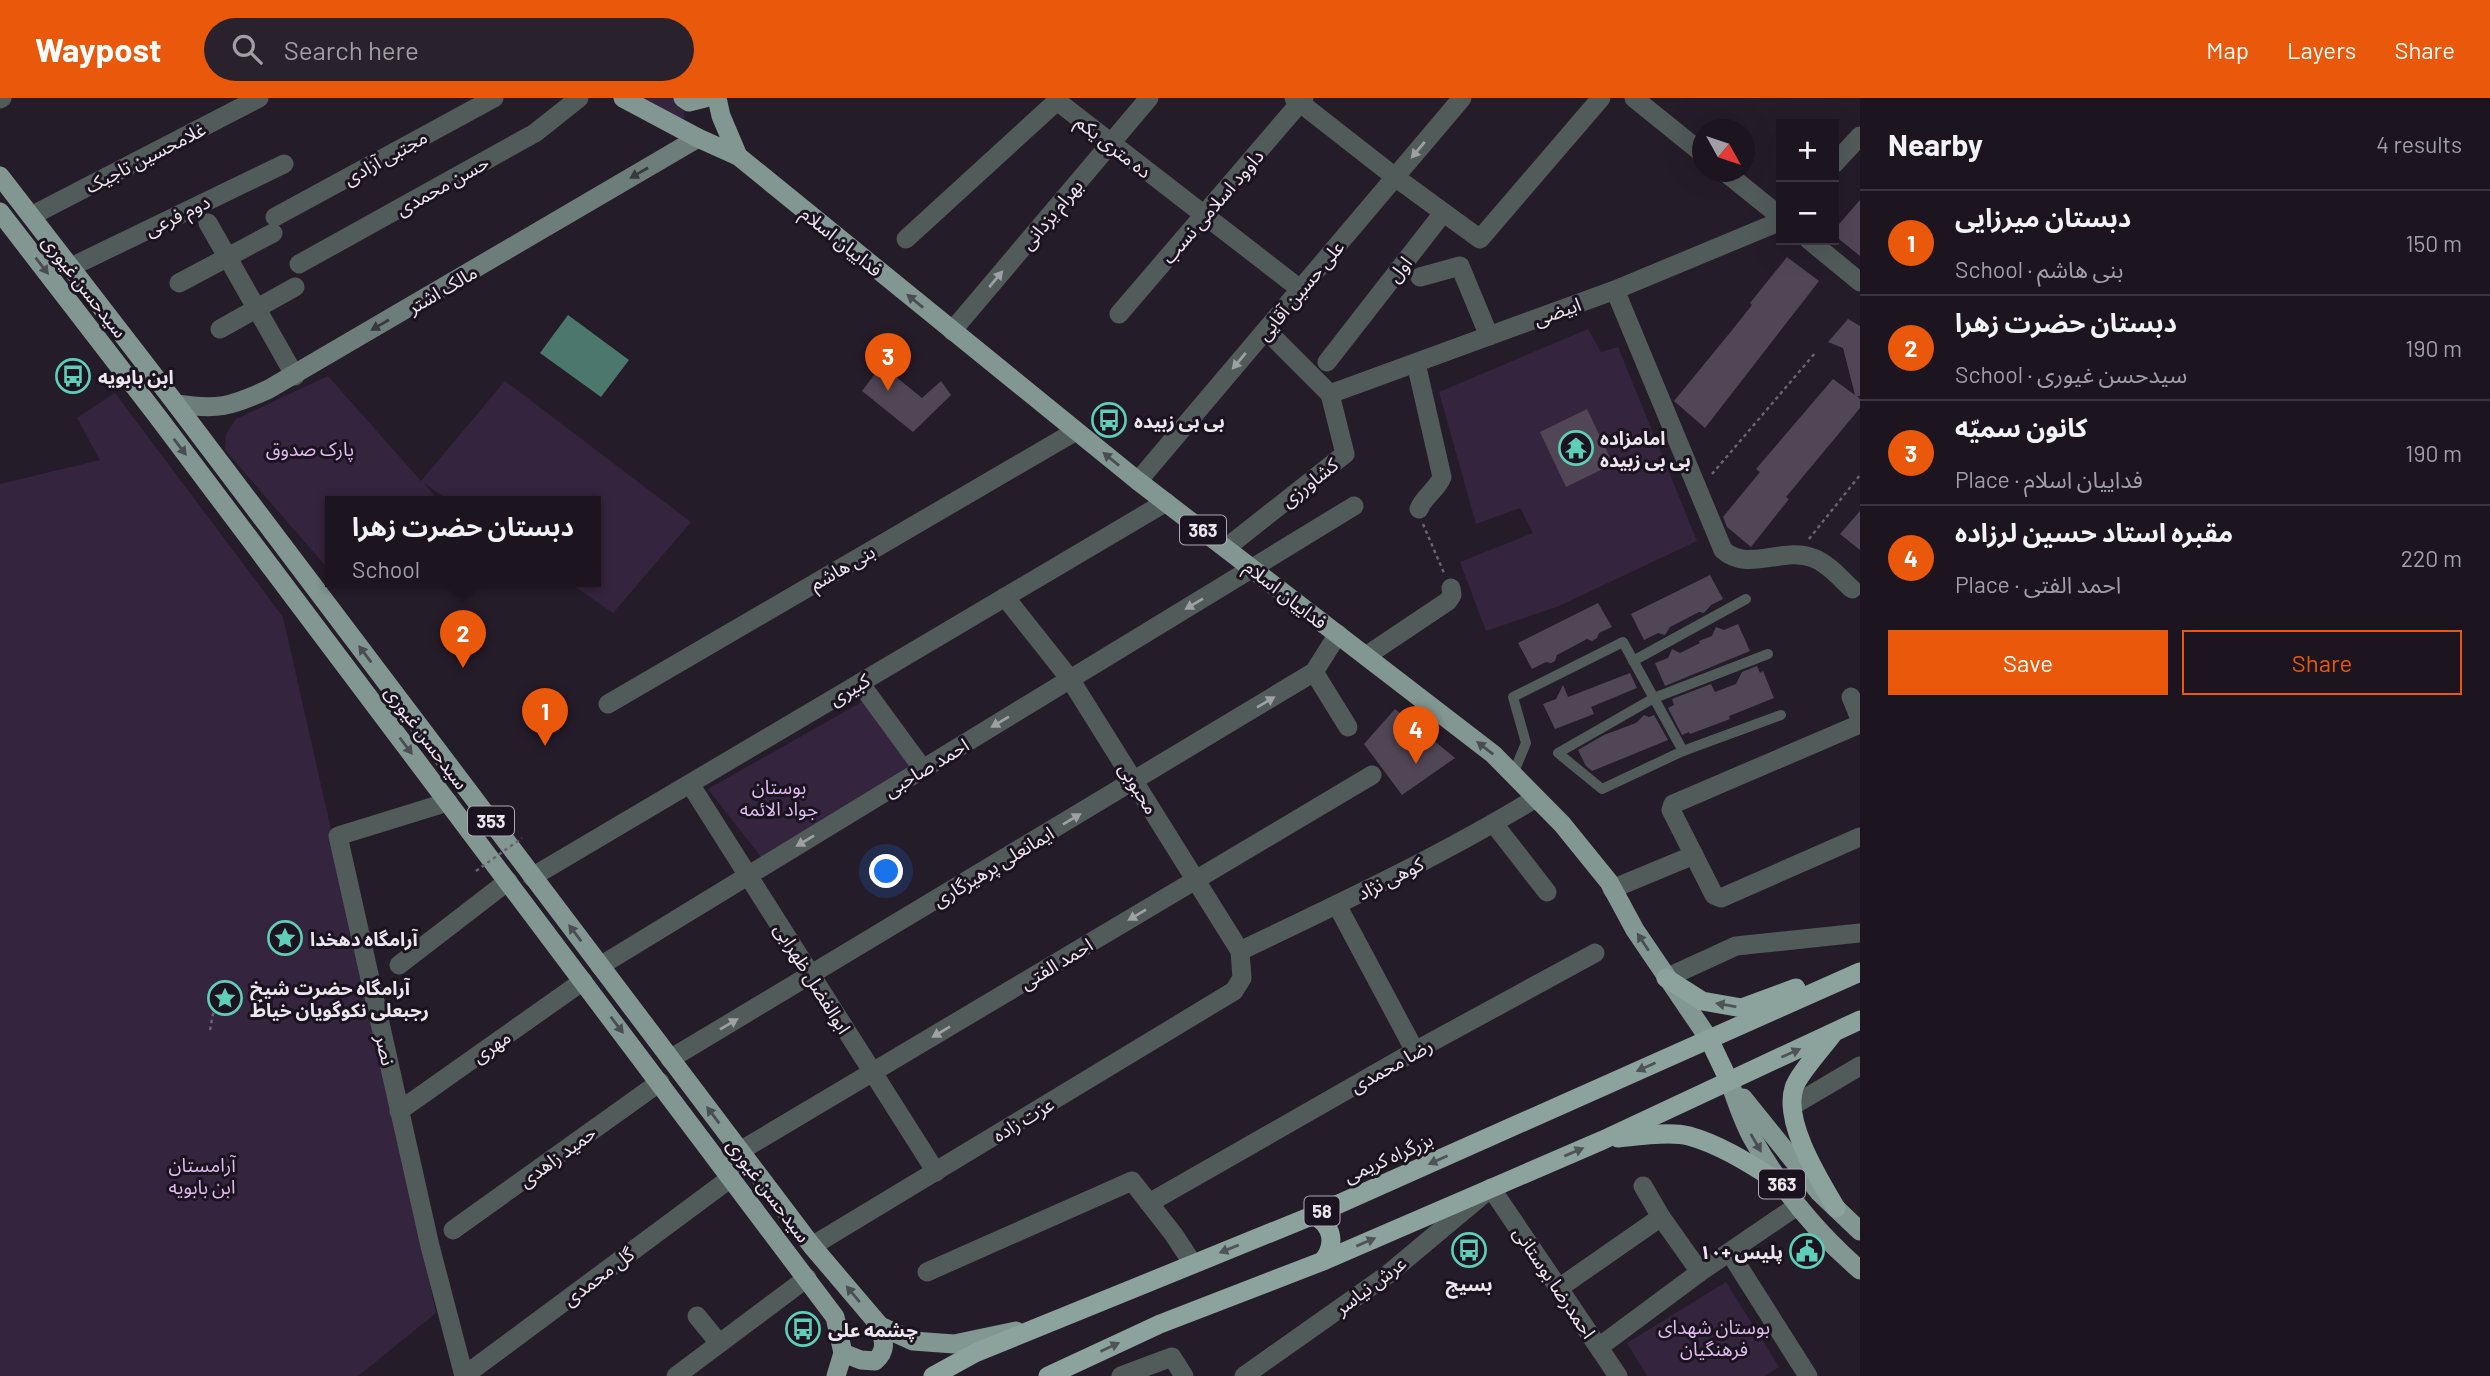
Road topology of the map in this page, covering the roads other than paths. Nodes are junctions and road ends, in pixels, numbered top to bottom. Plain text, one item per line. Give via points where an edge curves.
1 (259, 98) edge
2 (494, 98) edge
3 (579, 98) edge
4 (623, 98) edge
5 (683, 98) edge
6 (705, 98) edge
7 (717, 98) edge
8 (1149, 98) edge
9 (1462, 98) edge
10 (1601, 98) edge
11 (1634, 98) edge
12 (1300, 100) edge
13 (226, 105) edge
14 (1860, 135) edge
15 (698, 138) junction
16 (1111, 144) junction
17 (1692, 144) edge
18 (738, 156) junction
19 (1839, 158) edge
20 (284, 164) dead end
21 (0, 176) edge
22 (1395, 177) junction
23 (1737, 182) edge
24 (0, 212) edge
25 (1443, 213) junction
26 (1204, 215) junction
27 (1776, 215) edge
28 (31, 216) junction
29 (1776, 221) edge
30 (208, 223) dead end
31 (906, 239) dead end
32 (1814, 245) edge
33 (228, 257) junction
34 (299, 264) dead end
35 (71, 267) junction
36 (1420, 276) dead end
37 (1860, 282) edge
38 (179, 283) dead end
39 (295, 287) dead end
40 (1300, 289) junction
41 (1615, 290) junction
42 (257, 308) junction
43 (1119, 314) dead end
44 (220, 329) dead end
45 (1266, 330) junction
46 (952, 331) junction
47 (1489, 336) junction
48 (1327, 362) dead end
49 (1416, 363) junction
50 (295, 376) junction
51 (1330, 394) junction
52 (176, 404) junction
53 (1076, 430) junction
54 (1138, 481) junction
55 (1166, 502) junction
56 (1354, 506) dead end
57 (1419, 509) road end
58 (1226, 548) junction
59 (1252, 568) junction
60 (1451, 588) road end
61 (1852, 589) dead end
62 (1005, 597) junction
63 (1746, 599) dead end
64 (1338, 634) junction
65 (1768, 654) dead end
66 (1366, 656) junction
67 (1633, 661) junction
68 (1314, 672) junction
69 (1070, 679) junction
70 (860, 683) junction
71 (1851, 697) dead end
72 (1654, 698) junction
73 (608, 704) dead end
74 (1782, 715) dead end
75 (1860, 722) edge
76 (1348, 727) dead end
77 (1683, 751) junction
78 (923, 769) junction
79 (1513, 774) junction
80 (1372, 775) dead end
81 (1136, 781) junction
82 (690, 784) junction
83 (1536, 798) junction
84 (448, 802) junction
85 (1494, 824) junction
86 (1860, 837) edge
87 (1694, 855) junction
88 (748, 876) junction
89 (532, 877) junction
90 (1195, 880) junction
91 (508, 881) junction
92 (1612, 889) junction
93 (1547, 892) dead end
94 (1337, 905) junction
95 (1860, 933) edge
96 (1240, 951) junction
97 (1595, 953) dead end
98 (399, 965) dead end
99 (600, 966) junction
100 (1860, 966) edge
101 (1860, 972) edge
102 (811, 975) junction
103 (1666, 978) junction
104 (583, 981) junction
105 (1860, 1020) edge
106 (1833, 1034) junction
107 (1709, 1039) junction
108 (1415, 1051) junction
109 (670, 1059) junction
110 (1860, 1066) edge
111 (873, 1072) junction
112 (1729, 1081) junction
113 (660, 1082) junction
114 (1792, 1106) junction
115 (400, 1111) junction
116 (1603, 1140) junction
117 (740, 1151) junction
118 (936, 1172) junction
119 (732, 1177) junction
120 (1782, 1184) junction
121 (1643, 1186) dead end
122 (1491, 1188) junction
123 (1149, 1203) junction
124 (1797, 1206) junction
125 (1314, 1215) junction
126 (1661, 1217) junction
127 (1850, 1218) edge
128 (453, 1230) dead end
129 (812, 1246) junction
130 (1730, 1253) junction
131 (1323, 1261) junction
132 (1193, 1264) junction
133 (1860, 1270) edge
134 (927, 1272) dead end
135 (1700, 1272) junction
136 (807, 1278) junction
137 (1559, 1288) junction
138 (697, 1316) dead end
139 (1048, 1324) junction
140 (880, 1326) junction
141 (719, 1343) junction
142 (1599, 1347) junction
143 (843, 1353) junction
144 (1798, 1373) edge
145 (464, 1376) edge
146 (676, 1376) edge
147 (836, 1376) edge
148 (933, 1376) edge
149 (1048, 1376) edge
150 (1121, 1376) edge
151 (1184, 1376) edge
152 (1244, 1376) edge
153 (1618, 1376) edge

1 - 13 street, غلامحسین تاجیک
2 - 33 street, مجتبی آزادی via 274,225
3 - 34 street, حسن محمدی via 535,133
4 - 15 main road, فداییان اسلام / 363
5 - 6 main road via 689,102
7 - 18 main road
8 - 16 street, بهرام یزدانی
9 -> 22 street, علی حسین آقایی
10 - 25 street via 1480,239
11 - 17 street
12 - 22 street
12 - 26 street, داوود اسلامی نسب
13 - 28 street, غلامحسین تاجیک
14 - 19 street
15 - 18 main road, فداییان اسلام / 363
15 -> 50 main road, مالک اشتر
16 - 26 street, ده متری یکم
16 - 31 street, ده متری یکم via 1057,101
46 -> 16 street, بهرام یزدانی
46 -> 18 main road, فداییان اسلام / 363
20 - 35 street, دوم فرعی
21 - 28 main road, سیدحسن غیوری / 353
22 - 25 street
22 - 40 street, علی حسین آقایی
23 - 27 street
24 -> 84 main road, سیدحسن غیوری / 353
25 - 48 street, اول
26 - 40 street, ده متری یکم
26 - 43 street, داوود اسلامی نسب
28 - 35 main road, سیدحسن غیوری / 353
29 - 41 street, ابیضی
30 - 33 street
32 - 37 street
33 - 38 street, مجتبی آزادی
33 - 42 street
35 - 52 main road, سیدحسن غیوری / 353
36 - 47 street via 1460,266
39 - 42 street
40 - 45 street, علی حسین آقایی
41 - 47 street, ابیضی
41 - 61 street via 1723,550 1732,559 1744,560 1813,557
42 - 44 street
42 - 50 street
45 - 51 street
45 -> 54 street, علی حسین آقایی
46 - 53 main road, فداییان اسلام / 363
47 - 49 street, ابیضی
49 - 51 street, ابیضی
49 - 57 street via 1442,477
50 - 52 main road, مالک اشتر via 234,405 203,408
51 - 58 street, کشاورزی via 1345,454
89 -> 52 main road, سیدحسن غیوری / 353
54 -> 53 main road, فداییان اسلام / 363
53 - 73 street, بنی هاشم
54 - 55 main road, فداییان اسلام / 363
55 - 58 main road, فداییان اسلام / 363
55 - 62 street, کبیری
56 - 59 street, احمد صاحبی
58 - 59 main road, فداییان اسلام / 363
59 - 64 main road, فداییان اسلام / 363
59 -> 69 street, احمد صاحبی
60 - 66 street via 1448,601
62 - 69 street, محبوبی
62 - 70 street, کبیری
63 - 67 lane
64 - 66 main road, فداییان اسلام / 363
64 - 68 street
65 - 72 lane
79 -> 66 main road, فداییان اسلام / 363
67 - 72 lane
67 - 79 lane via 1623,642 1513,697 1526,743
68 - 76 street
81 -> 68 street, ایمانعلی پرهیزگاری
69 -> 78 street, احمد صاحبی
69 - 81 street, محبوبی
70 - 78 street
70 - 82 street, کبیری
71 - 75 street
72 - 77 lane
72 - 77 lane via 1558,753 1601,789
74 - 77 lane
75 - 87 street via 1673,804 1671,810
78 -> 88 street, احمد صاحبی
79 - 83 main road, فداییان اسلام / 363
80 - 90 street, احمد الفتی
81 - 90 street, محبوبی
102 -> 81 street, ایمانعلی پرهیزگاری
82 - 88 street, ابوالفضل ظهرابی
82 - 89 street, کبیری
83 - 85 street, کوهی نژاد
83 - 92 main road, فداییان اسلام / 363
84 - 91 main road, سیدحسن غیوری / 353
84 - 115 street, نصر via 338,836
85 - 93 street
85 - 94 street, کوهی نژاد
86 - 87 street via 1721,898 1714,895
87 - 92 street
88 - 99 street, احمد صاحبی
88 - 102 street, ابوالفضل ظهرابی
99 -> 89 main road, سیدحسن غیوری / 353
90 - 96 street, محبوبی
90 -> 111 street, احمد الفتی
91 - 98 street
91 - 104 main road, سیدحسن غیوری / 353
103 -> 92 main road, فداییان اسلام / 363
94 - 96 street, کوهی نژاد
94 - 108 street
95 - 103 street via 1736,946
96 - 118 street, عزت زاده via 1242,978 1234,990
97 - 108 street, رضا محمدی
99 - 109 main road, سیدحسن غیوری / 353
100 -> 103 highway via 1742,1008 1702,1001
101 - 107 highway, بزرگراه کریمی / 58
109 -> 102 street, ایمانعلی پرهیزگاری
102 - 111 street, ابوالفضل ظهرابی
103 - 107 main road, فداییان اسلام / 363
104 -> 113 main road, سیدحسن غیوری / 353
104 - 115 street, مهری
105 - 106 highway, 58
112 -> 106 highway, 58
106 - 114 highway via 1794,1086
107 - 112 highway
107 -> 125 highway, بزرگراه کریمی / 58
108 - 123 street, رضا محمدی
117 -> 109 main road, سیدحسن غیوری / 353
110 - 114 street
111 - 117 street, احمد الفتی
111 - 118 street, ابوالفضل ظهرابی
112 - 116 highway, 58
112 -> 120 main road, 363 via 1753,1140
112 - 127 main road, 363 via 1819,1192
113 - 119 main road, سیدحسن غیوری / 353
113 - 128 street, حمید زاهدی
114 - 127 highway via 1813,1168
115 - 145 street, نصر
116 - 120 highway via 1687,1135 1726,1151
122 -> 116 highway, 58
117 - 129 main road, سیدحسن غیوری / 353
118 - 129 street, عزت زاده
119 - 136 main road, سیدحسن غیوری / 353
119 - 145 street, گل محمدی
120 - 124 main road, 363
121 - 126 street
131 -> 122 highway, 58
122 - 137 street, احمدرضا بوستانی
122 - 152 street, عرش نیاسر via 1387,1275
123 - 132 street
123 - 134 street via 1132,1181
124 - 130 street
124 - 133 main road, 363
125 - 131 highway via 1332,1235
125 -> 132 highway, بزرگراه کریمی / 58
126 - 135 street
126 - 137 street
140 -> 129 main road, سیدحسن غیوری / 353
130 - 135 street
130 - 144 street
149 -> 131 highway, 58 via 1160,1324
132 - 139 highway, بزرگراه کریمی / 58
135 - 142 street
136 - 141 street
136 - 143 main road, سیدحسن غیوری / 353 via 835,1317
137 - 142 street, احمدرضا بوستانی
138 - 141 street
139 - 140 main road, سیدحسن غیوری / 353 via 954,1344 913,1341
139 - 148 highway, بزرگراه کریمی / 58 via 975,1353
140 - 143 main road via 885,1345 875,1362
141 - 146 street
142 - 153 street, احمدرضا بوستانی
143 - 147 main road, سیدحسن غیوری / 353
150 - 151 street via 1172,1357

